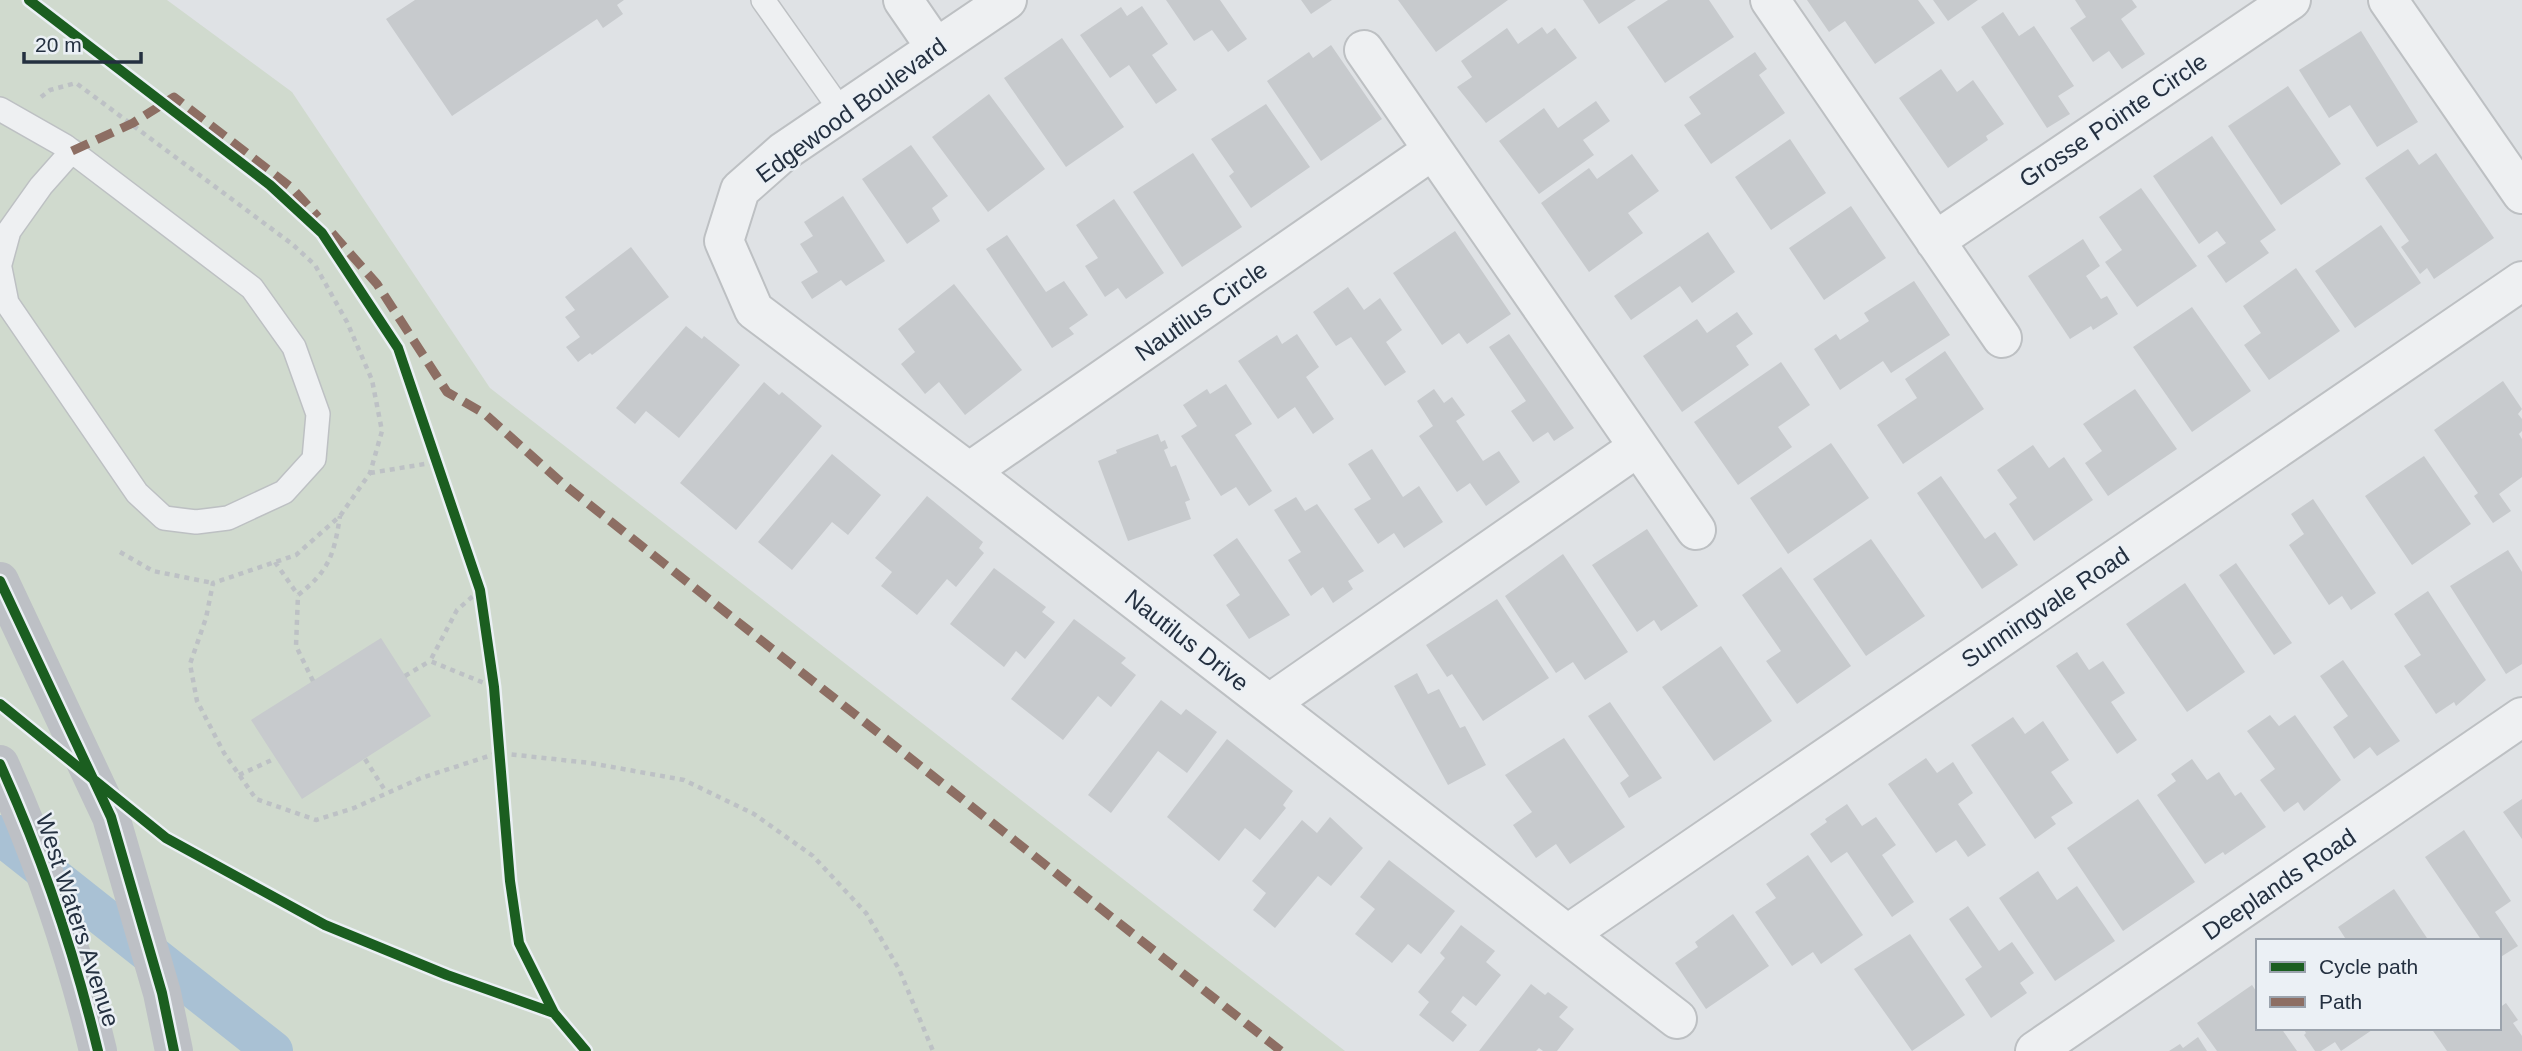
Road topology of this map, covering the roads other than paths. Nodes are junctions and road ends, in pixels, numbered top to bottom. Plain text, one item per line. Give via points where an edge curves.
1 (764, 0) edge
2 (903, 0) edge
3 (1007, 0) edge
4 (1770, 0) edge
5 (2291, 0) edge
6 (2388, 0) edge
7 (936, 48) junction
8 (1364, 50) dead end
9 (0, 109) edge
10 (842, 112) junction
11 (1433, 150) junction
12 (72, 151) junction
13 (2522, 194) edge
14 (724, 241) joint
15 (1935, 241) junction
16 (0, 266) edge
17 (2522, 281) edge
18 (2002, 338) dead end
19 (1638, 447) junction
20 (969, 472) junction
21 (1696, 530) dead end
22 (0, 581) edge
23 (1269, 704) junction
24 (2522, 717) edge
25 (0, 764) edge
26 (1568, 934) junction
27 (1677, 1019) dead end
28 (98, 1051) edge
29 (173, 1051) edge
30 (2035, 1051) edge

1 - 10 lane
2 - 7 street
3 - 7 street, Edgewood Boulevard
4 - 15 street
5 - 15 street, Grosse Pointe Circle
6 - 13 street
7 - 10 street, Edgewood Boulevard
8 - 11 street
9 - 12 lane
10 - 14 street, Edgewood Boulevard via 783,152 740,190
11 - 19 street
11 - 20 street, Nautilus Circle
12 - 16 lane via 9,231
12 - 16 lane via 252,288 294,346 318,414 314,459 284,492 229,518 196,522 164,518 137,493 8,303
14 - 20 street, Nautilus Drive via 754,310
15 - 18 street
17 - 26 street, Sunningvale Road
19 - 21 street
19 - 23 street
20 - 23 street, Nautilus Drive
22 - 29 street via 111,817 162,993
23 - 26 street, Nautilus Drive
24 - 30 street, Deeplands Road
25 - 28 street, West Waters Avenue via 37,846
26 - 27 street, Nautilus Drive

